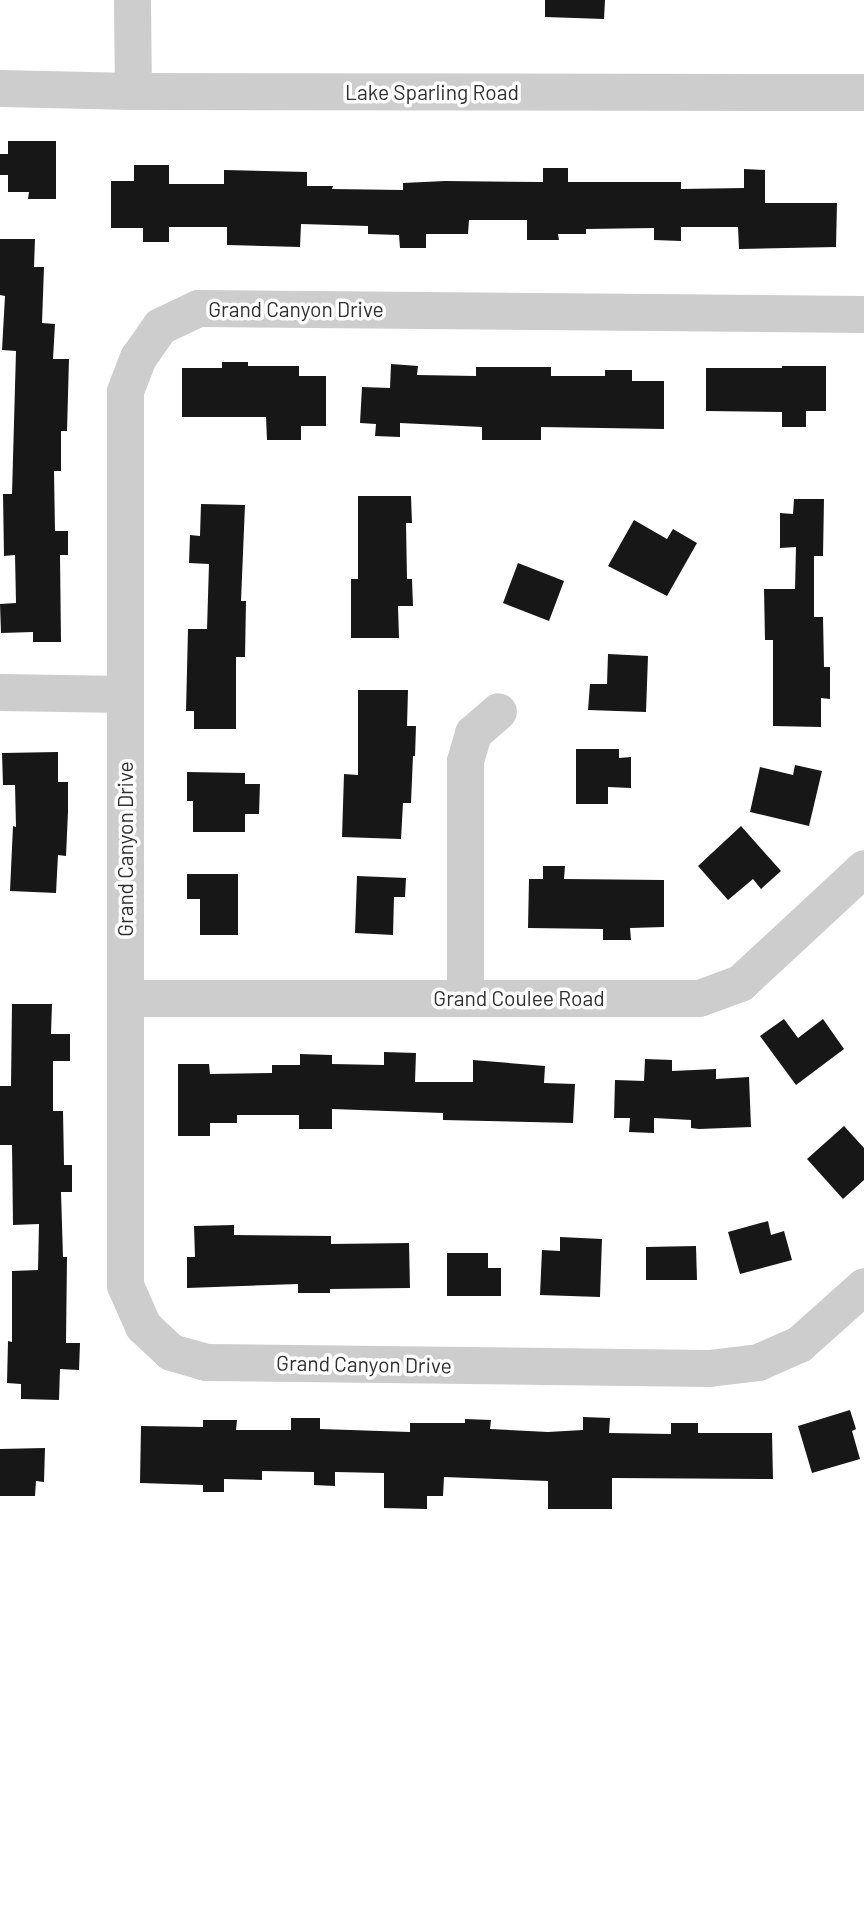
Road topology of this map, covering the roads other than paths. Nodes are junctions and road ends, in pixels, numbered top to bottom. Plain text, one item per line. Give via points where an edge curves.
1 (132, 0) edge
2 (0, 88) edge
3 (133, 91) junction
4 (864, 92) edge
5 (864, 314) edge
6 (0, 692) edge
7 (125, 694) junction
8 (498, 711) dead end
9 (864, 868) edge
10 (125, 998) junction
11 (464, 998) junction
12 (864, 1286) edge

1 - 3 street
2 - 3 street, Lake Sparling Road
3 - 4 street, Lake Sparling Road
5 - 7 street, Grand Canyon Drive via 198,308 160,326 138,357 125,391
6 - 7 street
7 - 10 street, Grand Canyon Drive
8 - 11 street via 473,733 465,761
9 - 11 street, Grand Coulee Road via 740,983 699,998
10 - 11 street, Grand Coulee Road
10 - 12 street, Grand Canyon Drive via 125,1285 143,1326 171,1352 205,1362 709,1367 758,1362 799,1344

